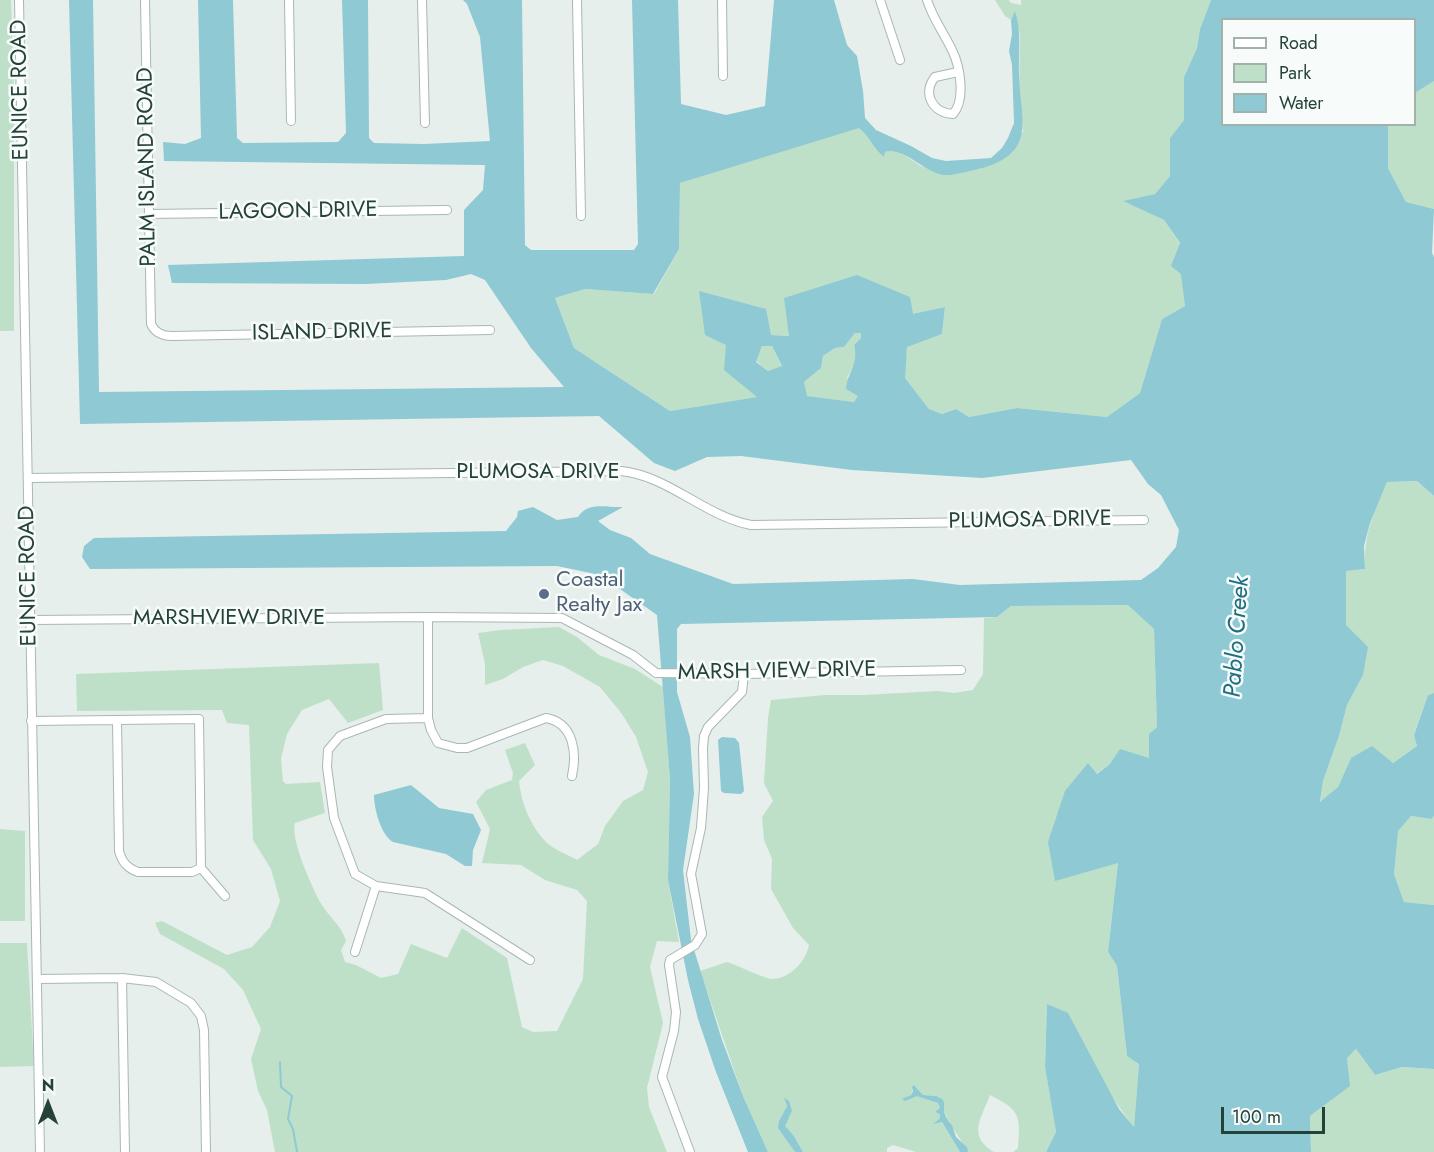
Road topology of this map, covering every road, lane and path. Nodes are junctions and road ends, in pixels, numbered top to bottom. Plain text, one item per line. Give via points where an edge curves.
1 (19, 0) edge
2 (145, 0) edge
3 (289, 0) edge
4 (422, 0) edge
5 (577, 0) edge
6 (722, 0) edge
7 (880, 0) edge
8 (927, 0) edge
9 (900, 60) dead end
10 (958, 72) junction
11 (723, 76) dead end
12 (291, 121) dead end
13 (425, 123) dead end
14 (447, 210) dead end
15 (149, 214) junction
16 (581, 216) dead end
17 (490, 330) dead end
18 (156, 332) joint
19 (28, 478) junction
20 (1144, 520) dead end
21 (428, 617) junction
22 (30, 620) junction
23 (961, 670) dead end
24 (744, 674) junction
25 (428, 718) junction
26 (117, 720) junction
27 (32, 721) junction
28 (572, 776) dead end
29 (201, 868) junction
30 (376, 886) junction
31 (225, 896) dead end
32 (355, 952) dead end
33 (530, 960) dead end
34 (122, 978) junction
35 (37, 979) junction
36 (40, 1152) edge
37 (125, 1152) edge
38 (206, 1152) edge
39 (690, 1152) edge

1 - 19 street, EUNICE ROAD
2 - 15 street, PALM ISLAND ROAD
3 - 12 street
4 - 13 street
5 - 16 street
6 - 11 street
7 - 9 street
8 - 10 street via 932,17 952,50
10 - 10 street via 960,105 953,114 947,113 928,97 929,87 935,77
14 - 15 street, LAGOON DRIVE
15 - 18 street, PALM ISLAND ROAD via 151,324
17 - 18 street, ISLAND DRIVE via 172,336
19 - 20 street, PLUMOSA DRIVE via 621,471 653,478 731,520 751,525
19 - 22 street, EUNICE ROAD
21 - 22 street, MARSHVIEW DRIVE
21 - 24 street, MARSH VIEW DRIVE via 562,618 633,655 656,673
21 - 25 street
22 - 27 street, EUNICE ROAD
23 - 24 street, MARSH VIEW DRIVE
24 - 39 street via 742,692 704,736 701,828 691,874 702,934 695,945 670,960 669,965 676,1012 662,1077
25 - 28 street via 438,743 457,748 480,744 546,718 556,720 565,727 573,746
25 - 30 street via 386,719 340,736 328,750 334,818 343,844 355,874
26 - 27 street
26 - 29 street via 120,851 124,862 138,872 192,872
26 - 29 street via 199,719
27 - 35 street, EUNICE ROAD
29 - 31 street
30 - 32 street
30 - 33 street via 425,893
34 - 35 street
34 - 37 street
34 - 38 street via 156,982 185,999 201,1016
35 - 36 street, EUNICE ROAD

